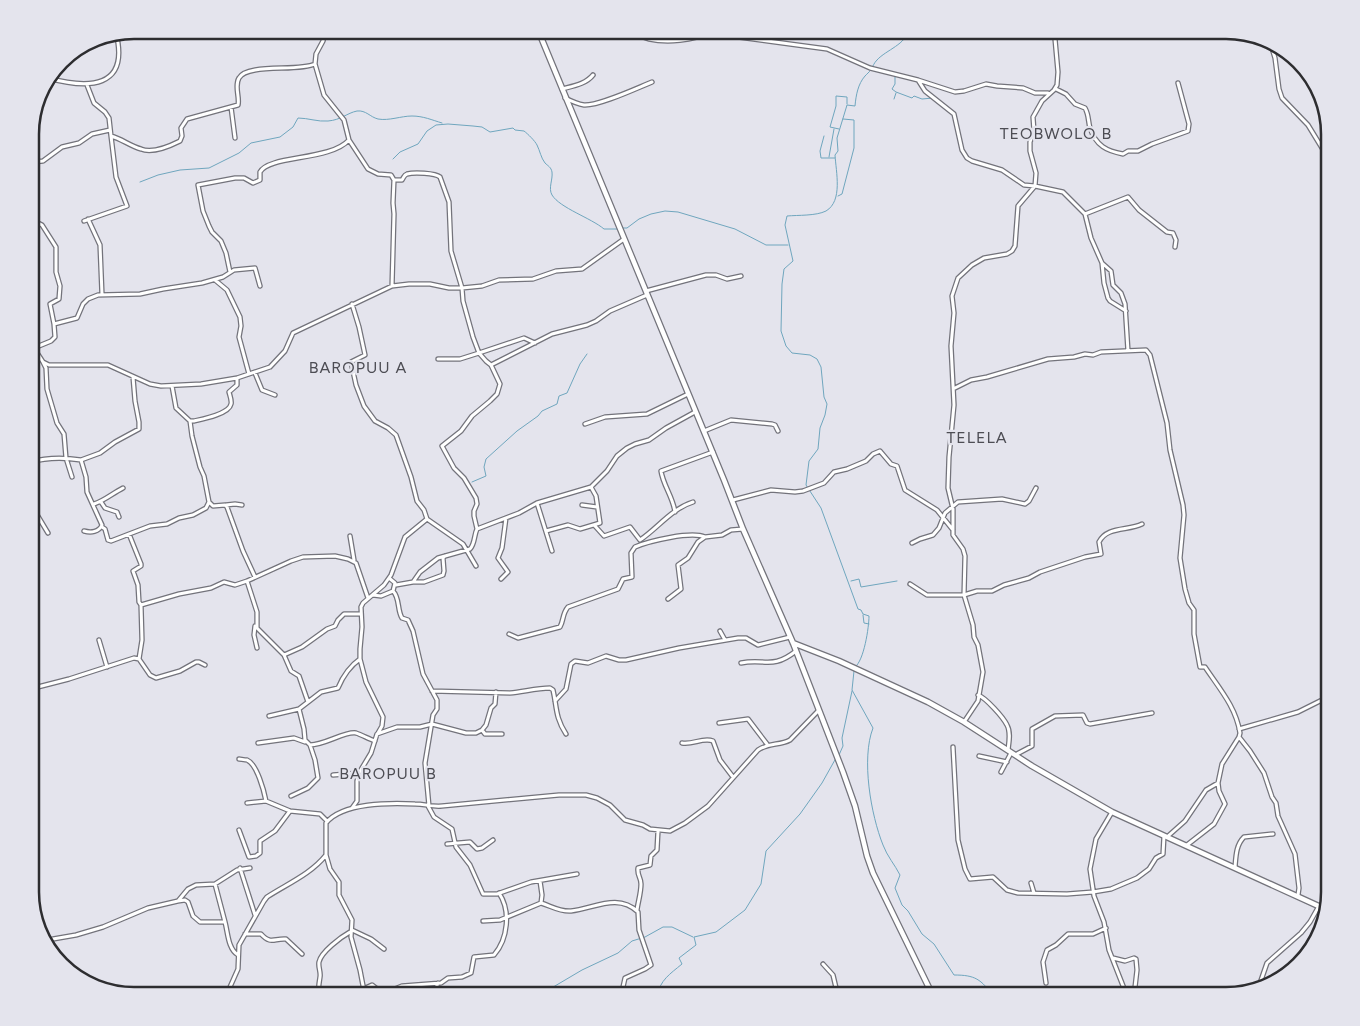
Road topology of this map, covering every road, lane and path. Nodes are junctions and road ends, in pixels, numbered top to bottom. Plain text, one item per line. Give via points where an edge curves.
1 (323, 39) edge
2 (542, 39) edge
3 (649, 39) edge
4 (693, 39) edge
5 (761, 39) edge
6 (1055, 39) edge
7 (118, 40) edge
8 (1272, 50) edge
9 (315, 64) junction
10 (593, 75) dead end
11 (56, 80) edge
12 (918, 80) junction
13 (652, 82) dead end
14 (1178, 83) dead end
15 (87, 85) junction
16 (1056, 88) junction
17 (562, 90) junction
18 (1051, 93) junction
19 (565, 98) junction
20 (231, 107) junction
21 (110, 130) junction
22 (111, 136) junction
23 (235, 138) dead end
24 (349, 140) junction
25 (1321, 146) edge
26 (39, 161) edge
27 (394, 180) junction
28 (1036, 186) junction
29 (1084, 214) junction
30 (39, 224) edge
31 (624, 239) junction
32 (1175, 247) dead end
33 (1102, 263) junction
34 (230, 272) junction
35 (741, 276) dead end
36 (216, 280) junction
37 (260, 286) dead end
38 (392, 286) junction
39 (462, 288) junction
40 (646, 293) junction
41 (102, 294) junction
42 (352, 304) junction
43 (1126, 311) junction
44 (54, 324) junction
45 (535, 343) junction
46 (39, 346) edge
47 (1128, 351) junction
48 (479, 353) junction
49 (39, 356) edge
50 (438, 359) dead end
51 (43, 362) junction
52 (492, 365) junction
53 (255, 373) junction
54 (248, 374) junction
55 (133, 377) junction
56 (237, 378) junction
57 (172, 386) junction
58 (954, 388) junction
59 (688, 394) junction
60 (275, 395) dead end
61 (695, 412) junction
62 (190, 421) junction
63 (585, 424) dead end
64 (704, 431) junction
65 (778, 431) dead end
66 (713, 452) junction
67 (66, 458) junction
68 (39, 460) edge
69 (81, 460) junction
70 (72, 477) dead end
71 (591, 487) junction
72 (123, 488) dead end
73 (1036, 488) dead end
74 (732, 500) junction
75 (101, 502) junction
76 (209, 502) junction
77 (693, 502) dead end
78 (537, 503) junction
79 (94, 504) junction
80 (225, 505) junction
81 (242, 505) dead end
82 (582, 505) dead end
83 (952, 506) junction
84 (597, 507) junction
85 (675, 512) junction
86 (119, 517) dead end
87 (39, 518) edge
88 (506, 518) junction
89 (427, 519) junction
90 (943, 519) junction
91 (1142, 524) dead end
92 (594, 526) junction
93 (102, 527) junction
94 (477, 529) junction
95 (743, 529) junction
96 (953, 530) junction
97 (84, 531) dead end
98 (546, 531) junction
99 (48, 533) dead end
100 (129, 534) junction
101 (350, 536) dead end
102 (705, 537) junction
103 (640, 542) junction
104 (912, 543) dead end
105 (467, 550) junction
106 (552, 551) dead end
107 (445, 556) junction
108 (354, 561) junction
109 (476, 566) dead end
110 (255, 577) junction
111 (389, 578) junction
112 (501, 579) dead end
113 (248, 581) junction
114 (413, 582) junction
115 (910, 584) dead end
116 (396, 585) junction
117 (393, 591) junction
118 (373, 595) junction
119 (964, 595) junction
120 (368, 598) junction
121 (668, 599) dead end
122 (142, 605) junction
123 (360, 614) junction
124 (256, 622) junction
125 (720, 631) dead end
126 (510, 634) dead end
127 (790, 637) junction
128 (99, 640) dead end
129 (725, 640) junction
130 (793, 644) junction
131 (256, 648) dead end
132 (796, 651) junction
133 (284, 655) junction
134 (139, 659) junction
135 (360, 659) junction
136 (741, 663) dead end
137 (205, 665) dead end
138 (107, 667) junction
139 (39, 687) edge
140 (432, 691) junction
141 (496, 692) junction
142 (978, 695) junction
143 (1321, 700) edge
144 (556, 701) junction
145 (308, 702) junction
146 (299, 709) junction
147 (819, 710) junction
148 (1152, 713) dead end
149 (269, 716) dead end
150 (964, 722) junction
151 (718, 723) dead end
152 (432, 724) junction
153 (1239, 729) junction
154 (482, 730) junction
155 (377, 734) junction
156 (502, 734) dead end
157 (566, 734) dead end
158 (1239, 738) junction
159 (375, 741) junction
160 (306, 742) junction
161 (258, 743) dead end
162 (682, 744) dead end
163 (767, 744) junction
164 (310, 745) junction
165 (953, 747) dead end
166 (1011, 753) junction
167 (979, 756) dead end
168 (239, 759) dead end
169 (1007, 762) junction
170 (1001, 772) dead end
171 (359, 773) junction
172 (333, 775) dead end
173 (733, 777) junction
174 (1218, 782) junction
175 (291, 796) dead end
176 (266, 801) junction
177 (247, 803) dead end
178 (429, 806) junction
179 (352, 809) junction
180 (290, 811) junction
181 (1112, 812) junction
182 (327, 821) junction
183 (239, 830) dead end
184 (658, 831) junction
185 (1273, 834) dead end
186 (1166, 837) junction
187 (492, 840) dead end
188 (448, 844) dead end
189 (456, 844) junction
190 (1187, 845) junction
191 (326, 855) junction
192 (1235, 867) junction
193 (240, 868) junction
194 (250, 868) dead end
195 (577, 874) dead end
196 (540, 881) junction
197 (1031, 883) dead end
198 (215, 884) junction
199 (1093, 892) junction
200 (499, 893) junction
201 (1034, 893) junction
202 (1298, 895) junction
203 (178, 901) junction
204 (541, 903) junction
205 (1319, 906) joint
206 (637, 910) junction
207 (255, 916) junction
208 (506, 918) junction
209 (225, 922) junction
210 (482, 922) dead end
211 (1106, 928) junction
212 (351, 931) junction
213 (245, 934) junction
214 (52, 939) edge
215 (384, 949) dead end
216 (238, 954) junction
217 (302, 954) dead end
218 (1112, 958) junction
219 (823, 964) dead end
220 (1261, 980) edge
221 (438, 982) junction
222 (1046, 983) dead end
223 (230, 987) edge
224 (318, 987) edge
225 (363, 987) edge
226 (400, 987) edge
227 (436, 987) edge
228 (623, 987) edge
229 (836, 987) edge
230 (929, 987) edge
231 (1124, 987) edge
232 (1135, 987) edge

1 - 9 street
2 - 17 street
3 - 4 street
5 - 12 street via 827,49 870,68
6 - 16 street
7 - 15 street via 119,62 115,70 107,79
8 - 25 street via 1282,98 1308,125
9 - 20 street via 248,70 239,77 238,105
9 - 24 street via 324,95 344,120
10 - 17 street
11 - 15 street
12 - 18 street via 955,92 986,84 1023,88 1035,94
12 - 28 street via 925,91 954,114 966,158 1002,170 1024,185
13 - 19 street via 588,105
14 - 16 street via 1188,131 1124,154 1104,149 1091,131 1085,108
15 - 21 street via 94,103 107,115
16 - 18 street
17 - 19 street
18 - 28 street via 1033,117 1030,151
19 - 31 street
20 - 22 street via 187,120 181,128 180,141 158,149 141,150
20 - 23 street
21 - 22 street
21 - 26 street via 62,147
22 - 41 street via 116,177 127,206 86,220 100,245
24 - 27 street via 368,169 390,175
24 - 34 street via 336,150 264,167 257,182 239,178 198,185 209,226 221,240
27 - 38 street
27 - 39 street via 402,180 406,174 440,176 449,202 451,251
28 - 29 street via 1063,192
28 - 58 street via 1018,206 1014,248 1007,254 979,260 955,283 951,346
29 - 32 street via 1128,197 1139,210 1167,232 1173,233
29 - 33 street
30 - 44 street via 56,247 60,290 58,299 50,304
31 - 39 street via 582,269
31 - 40 street
33 - 43 street via 1111,271 1113,285 1121,293
33 - 43 street via 1110,302
34 - 36 street
34 - 37 street via 256,268
35 - 40 street via 727,279 706,274
36 - 41 street via 140,294
36 - 54 street via 227,290 240,317 239,337
38 - 39 street via 425,284
38 - 42 street
39 - 48 street
40 - 45 street via 596,321 552,334
40 - 59 street
41 - 44 street via 88,299 77,318
42 - 53 street via 293,333 279,360 270,368
42 - 89 street via 365,355 351,362 361,400 375,422 396,435 417,501
43 - 47 street
44 - 46 street via 55,336
45 - 48 street via 524,338
45 - 52 street
47 - 58 street via 1048,359 971,380
47 - 153 street via 1146,350 1153,360 1183,505 1180,558 1185,589 1194,610 1198,661 1229,701
48 - 50 street via 460,360
48 - 52 street
49 - 51 street
51 - 55 street via 51,366 103,364
51 - 67 street via 51,404 65,438
52 - 94 street via 500,384 497,394 442,446 476,498 474,516
53 - 54 street
53 - 60 street via 262,390
54 - 56 street
55 - 57 street via 150,384
55 - 69 street via 139,429 100,453
56 - 57 street
56 - 62 street via 236,385 229,392 232,402 229,408 220,414
57 - 62 street via 176,408
58 - 83 street via 948,468
59 - 61 street
59 - 63 street via 647,414 605,417
61 - 64 street
61 - 71 street via 649,440 626,448
62 - 76 street
64 - 65 street via 731,420 772,424
64 - 66 street
66 - 74 street
66 - 85 street via 661,471
67 - 68 street
67 - 69 street
67 - 70 street
69 - 79 street via 87,492
71 - 78 street
71 - 84 street
72 - 75 street
73 - 83 street via 1025,504 991,499 958,502
74 - 90 street via 771,490 803,491 824,483 834,472 866,461 880,451 897,466 905,490 937,510
74 - 95 street
75 - 79 street
75 - 86 street via 105,508 117,512
76 - 80 street via 213,506
76 - 100 street via 206,508 194,515
77 - 85 street
78 - 88 street
78 - 98 street
79 - 93 street
80 - 81 street
80 - 110 street
82 - 84 street
83 - 90 street
83 - 96 street
84 - 92 street via 601,522
85 - 103 street
87 - 99 street
88 - 94 street
88 - 112 street via 498,558 508,572
89 - 105 street via 456,537
89 - 111 street via 405,537
90 - 96 street
90 - 104 street via 933,536
91 - 119 street via 1120,528 1100,538 1101,554 1040,572 992,591
92 - 98 street via 580,529 568,525
92 - 103 street via 604,536 630,526
93 - 97 street via 93,532
93 - 100 street via 111,541
94 - 105 street via 473,545
95 - 102 street
95 - 127 street
96 - 119 street via 965,556
98 - 106 street
100 - 122 street via 141,564 133,571
101 - 108 street
102 - 103 street
102 - 121 street via 688,558 679,563 681,588
103 - 126 street via 631,553 632,577 623,579 618,589 568,607 560,627 518,638
105 - 107 street
105 - 109 street
107 - 114 street via 420,572
107 - 114 street via 443,575
108 - 110 street via 334,556 303,557
108 - 120 street
110 - 113 street
111 - 116 street
111 - 118 street
113 - 122 street via 235,586 224,582
113 - 124 street via 257,614
114 - 116 street
115 - 119 street via 926,595
116 - 117 street
117 - 118 street via 381,596
117 - 140 street via 401,617 408,620 413,631 423,674
118 - 120 street
119 - 142 street via 980,656 982,675
120 - 123 street
122 - 134 street
123 - 133 street via 344,614 335,626
123 - 135 street
124 - 131 street
124 - 133 street via 259,631
125 - 129 street
127 - 129 street via 758,645 744,638
127 - 130 street
128 - 138 street
129 - 144 street via 626,660 609,656 588,663 575,661 571,664 566,689
130 - 132 street
130 - 150 street via 874,677
132 - 136 street via 776,662
132 - 147 street
133 - 145 street via 289,667 299,676
134 - 137 street via 156,678 197,662
134 - 138 street
135 - 145 street via 342,678 338,688 321,692
135 - 155 street via 366,682 383,717
138 - 139 street
140 - 141 street
140 - 152 street via 437,704
141 - 144 street via 519,693 550,688
141 - 154 street via 495,704
142 - 150 street
142 - 166 street via 986,699 1007,726
143 - 153 street via 1298,712
144 - 157 street via 556,715
145 - 146 street
146 - 149 street
146 - 160 street
147 - 163 street via 790,740
147 - 230 street via 849,789 874,874
148 - 166 street via 1090,724 1083,715 1054,716 1032,728 1032,747
150 - 166 street
151 - 163 street via 748,719
152 - 154 street via 466,733
152 - 155 street via 397,727
152 - 178 street via 425,763
153 - 158 street
154 - 156 street via 485,734
155 - 159 street
158 - 174 street via 1222,764
158 - 202 street via 1264,773 1276,803 1278,816 1295,854
159 - 164 street via 352,733
159 - 171 street
160 - 161 street via 294,738
160 - 164 street
162 - 173 street via 710,739
163 - 173 street
164 - 175 street via 318,778 308,788
165 - 201 street via 958,840 970,880 993,877 1010,891
166 - 169 street
166 - 181 street
167 - 169 street
168 - 176 street via 254,767
169 - 170 street
171 - 172 street
171 - 179 street
173 - 184 street via 700,812 673,830
174 - 186 street via 1206,790 1185,821
174 - 190 street via 1225,804 1214,824
176 - 177 street
176 - 180 street
178 - 179 street via 373,805
178 - 184 street via 559,795 586,796 610,805 626,820
178 - 189 street via 434,817 452,829
179 - 182 street
180 - 182 street via 320,814
180 - 183 street via 276,831 260,841 260,853 256,856 249,857
181 - 186 street
181 - 199 street via 1096,839 1090,864
182 - 191 street via 324,832
184 - 206 street via 657,850 651,856 650,865 638,868 641,886
185 - 192 street via 1244,837 1240,841
186 - 190 street
186 - 199 street via 1163,854 1146,872 1119,886
187 - 189 street via 482,848 470,842
188 - 189 street
189 - 200 street via 474,871 483,893
190 - 192 street
191 - 207 street via 319,864 267,897
191 - 212 street via 339,882 339,895 352,920
192 - 202 street
193 - 194 street
193 - 198 street
193 - 207 street
195 - 196 street
196 - 200 street
196 - 204 street
197 - 201 street
198 - 203 street via 192,886
198 - 209 street
199 - 201 street
199 - 211 street
200 - 208 street
202 - 205 street
203 - 209 street via 188,902 193,916 200,922
203 - 214 street via 148,908 103,927
204 - 206 street via 572,910 617,902
204 - 208 street
205 - 220 street via 1301,933 1267,963
206 - 228 street via 639,930 651,965 625,978
207 - 213 street
208 - 210 street
208 - 221 street via 506,931 495,953 474,957 471,973
209 - 216 street via 229,941
211 - 218 street
211 - 222 street via 1093,934 1067,935 1047,950 1043,962
212 - 215 street via 371,939
212 - 224 street via 321,956
212 - 225 street
213 - 216 street
213 - 217 street via 261,934 271,941 286,939
216 - 223 street via 238,969
218 - 231 street
218 - 232 street via 1136,960
219 - 229 street via 833,975
221 - 226 street
221 - 227 street

